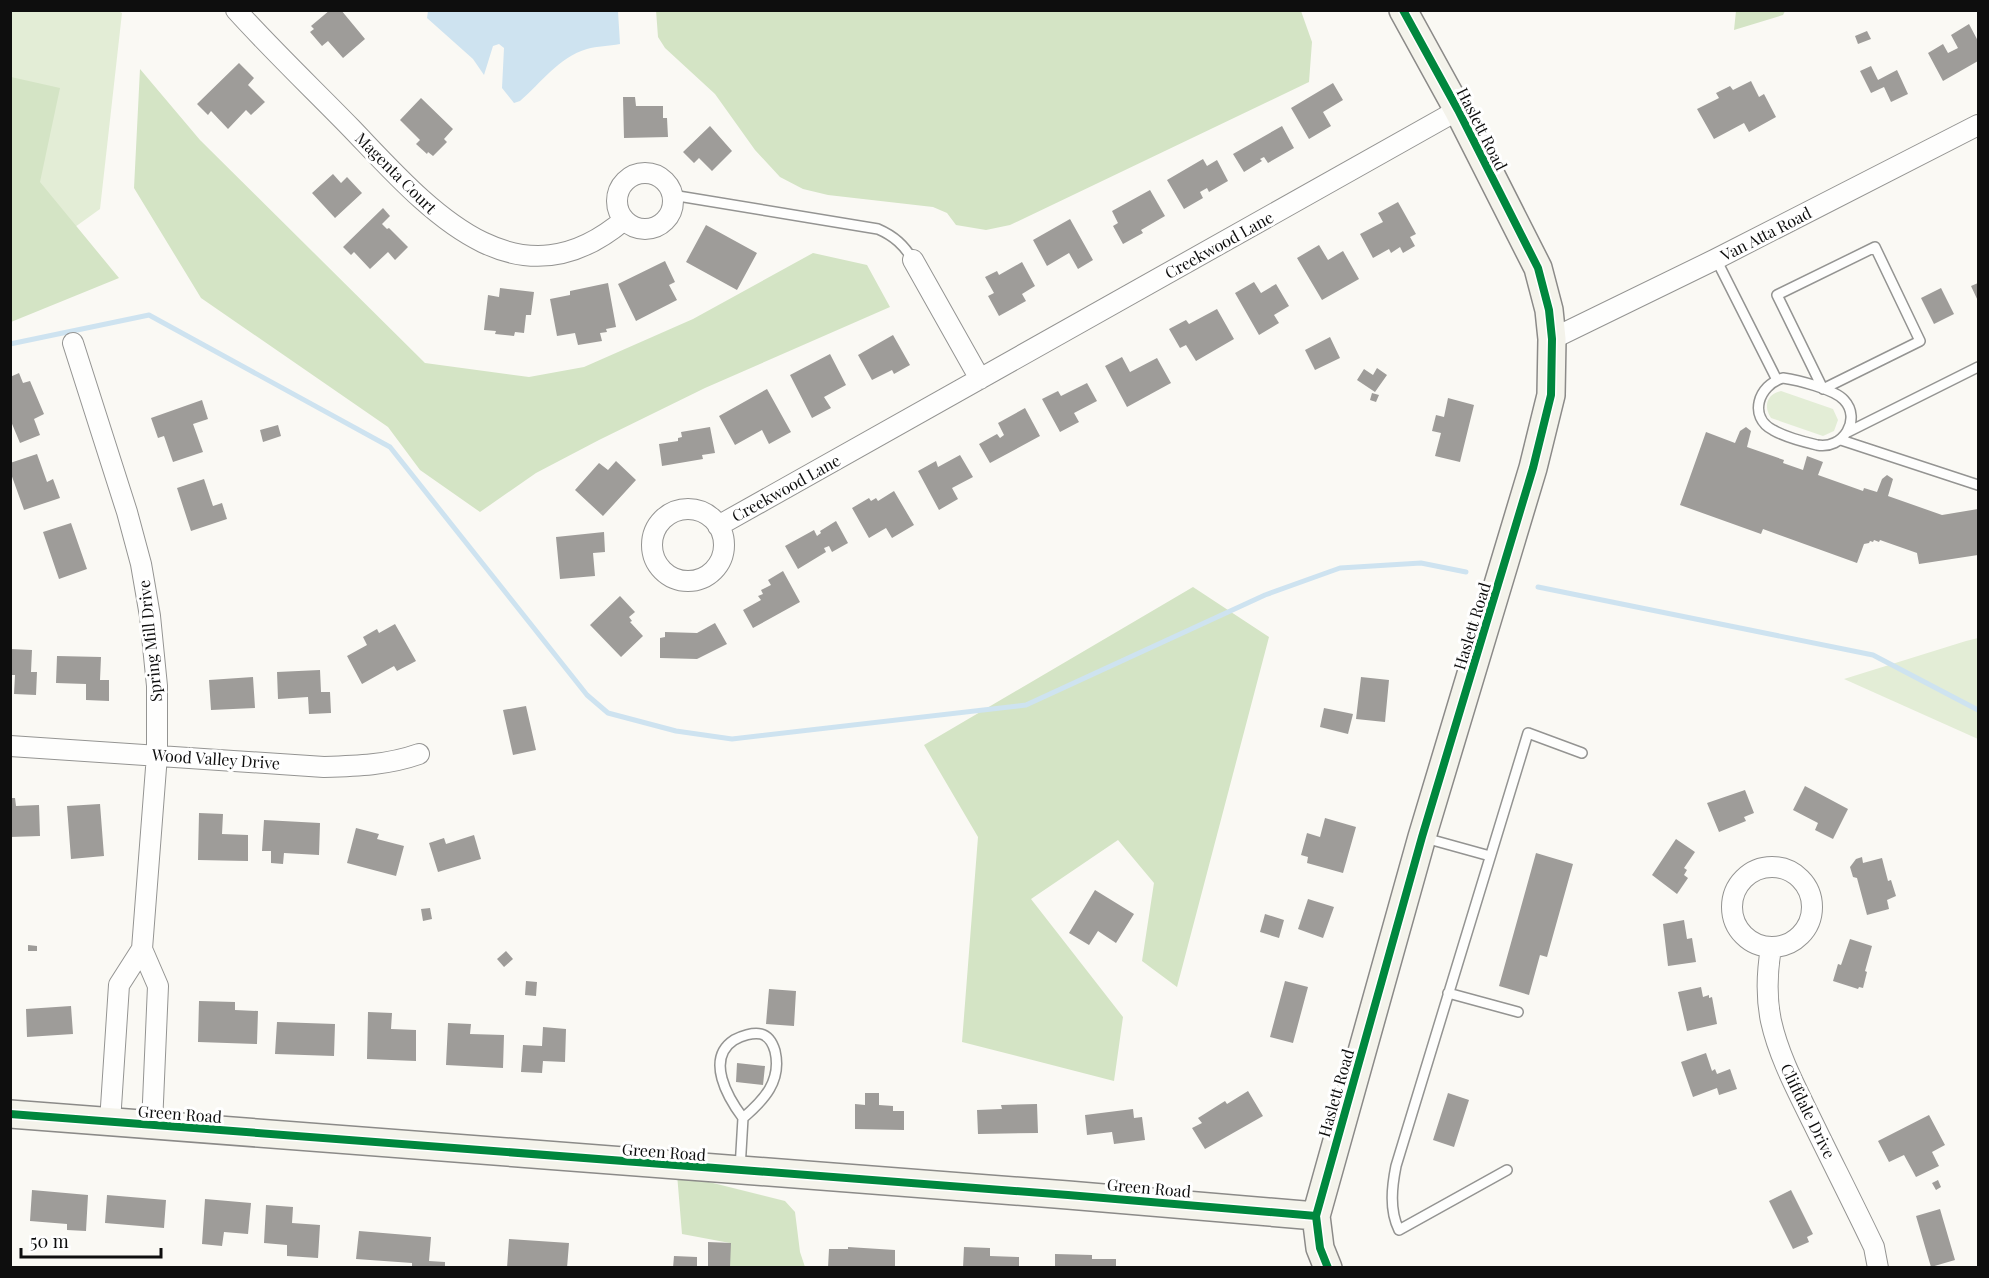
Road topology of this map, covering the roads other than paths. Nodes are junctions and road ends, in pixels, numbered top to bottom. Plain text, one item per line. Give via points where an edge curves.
1 (236, 10) edge
2 (1403, 10) edge
3 (1458, 110) junction
4 (1978, 125) edge
5 (672, 195) junction
6 (624, 220) junction
7 (1716, 259) junction
8 (913, 260) joint
9 (1552, 339) junction
10 (73, 343) dead end
11 (1978, 367) edge
12 (980, 379) junction
13 (1777, 380) junction
14 (1823, 389) junction
15 (1844, 436) junction
16 (1978, 485) edge
17 (718, 526) dead end
18 (10, 746) edge
19 (1582, 753) dead end
20 (419, 754) dead end
21 (157, 755) junction
22 (1422, 837) junction
23 (1490, 856) junction
24 (1771, 948) junction
25 (142, 949) junction
26 (1448, 993) junction
27 (1518, 1012) dead end
28 (10, 1114) edge
29 (743, 1118) junction
30 (110, 1122) junction
31 (152, 1125) junction
32 (1507, 1170) dead end
33 (739, 1171) junction
34 (1316, 1216) junction
35 (1328, 1268) edge
36 (1878, 1268) edge

1 - 6 street, Magenta Court via 420,199 470,236 523,255 560,253 594,241
2 - 3 street, Haslett Road
3 - 9 street, Haslett Road via 1538,268
3 - 12 street, Creekwood Lane
4 - 7 street, Van Atta Road
5 - 6 street via 669,215 657,227 639,228
5 - 6 street via 658,176 633,175 620,187 617,196
5 - 8 lane via 878,229 901,243
7 - 9 street, Van Atta Road
7 - 13 lane
8 - 12 street
9 - 22 street, Haslett Road via 1551,395 1533,468
10 - 21 street, Spring Mill Drive via 127,512 146,590 156,678
11 - 15 lane
12 - 17 street, Creekwood Lane
13 - 14 lane via 1789,379
13 - 15 lane via 1766,387 1759,403 1767,426 1819,445 1827,446
14 - 14 lane via 1920,341 1875,247 1777,296
14 - 15 lane via 1837,394 1849,407 1851,424
15 - 16 lane
18 - 21 street, Wood Valley Drive
19 - 23 lane via 1528,733
20 - 21 street, Wood Valley Drive via 373,765 324,767
21 - 25 street, Spring Mill Drive
22 - 23 lane
22 - 34 street, Haslett Road
23 - 26 lane
24 - 24 street via 1760,946 1743,934 1732,905 1745,877 1754,871 1785,868 1802,880 1813,909 1800,937
24 - 36 street, Cliffdale Drive via 1768,990 1780,1052 1874,1247
25 - 30 street, Spring Mill Drive via 119,986
25 - 31 street, Spring Mill Drive via 158,986
26 - 27 lane
26 - 32 lane via 1393,1179 1392,1202 1399,1230
28 - 30 street, Green Road
29 - 29 lane via 761,1102 776,1077 775,1049 760,1034 732,1041 722,1058 723,1085
29 - 33 lane
30 - 31 street, Green Road
31 - 33 street, Green Road
33 - 34 street, Green Road
34 - 35 street, Haslett Road via 1320,1248

